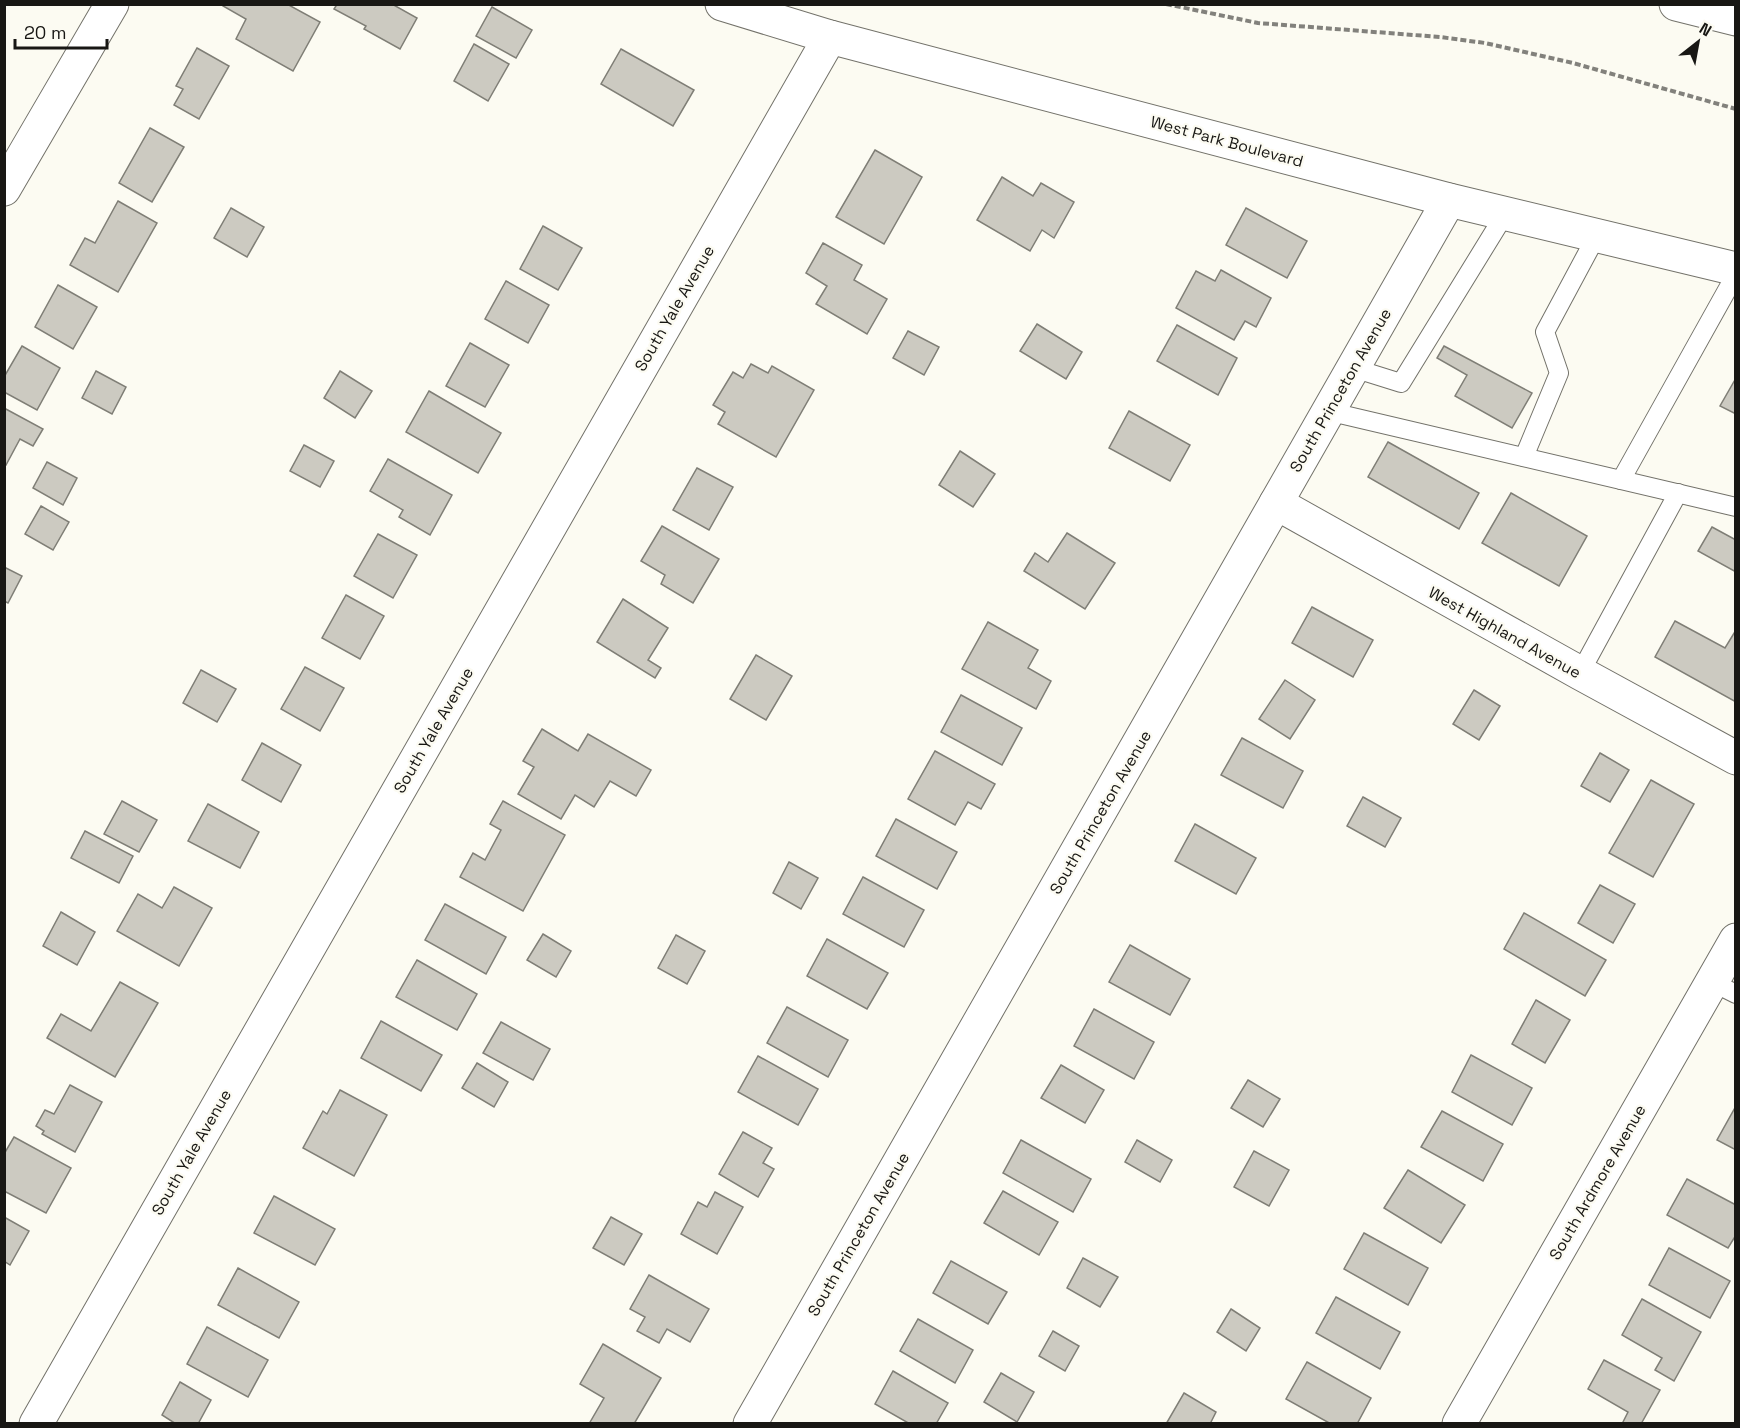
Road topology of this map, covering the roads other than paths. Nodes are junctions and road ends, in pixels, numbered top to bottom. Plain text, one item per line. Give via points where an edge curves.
1 (112, 4) edge
2 (722, 4) edge
3 (1676, 4) edge
4 (1736, 19) edge
5 (830, 37) junction
6 (4, 189) edge
7 (1449, 200) junction
8 (1505, 214) junction
9 (1597, 235) junction
10 (1736, 269) edge
11 (1736, 274) edge
12 (1353, 368) junction
13 (1328, 411) junction
14 (1524, 457) junction
15 (1621, 480) junction
16 (1678, 493) junction
17 (1276, 503) junction
18 (1736, 507) edge
19 (1580, 673) junction
20 (1736, 758) edge
21 (1736, 940) edge
22 (1724, 988) edge
23 (36, 1424) edge
24 (750, 1424) edge
25 (1459, 1424) edge

1 - 6 street
2 - 5 street, West Park Boulevard
3 - 4 street
5 - 7 street, West Park Boulevard
5 - 23 street, South Yale Avenue
7 - 8 street, West Park Boulevard
7 - 12 street, South Princeton Avenue
8 - 9 street, West Park Boulevard
8 - 12 lane via 1401,383
9 - 10 street, West Park Boulevard
9 - 14 lane via 1545,332 1559,373
11 - 15 lane
12 - 13 street, South Princeton Avenue
13 - 14 lane
13 - 17 street, South Princeton Avenue
14 - 15 lane
15 - 16 lane
16 - 18 lane
16 - 19 lane
17 - 19 street, West Highland Avenue
17 - 24 street, South Princeton Avenue
19 - 20 street, West Highland Avenue
21 - 22 street, South Ardmore Avenue
22 - 25 street, South Ardmore Avenue

